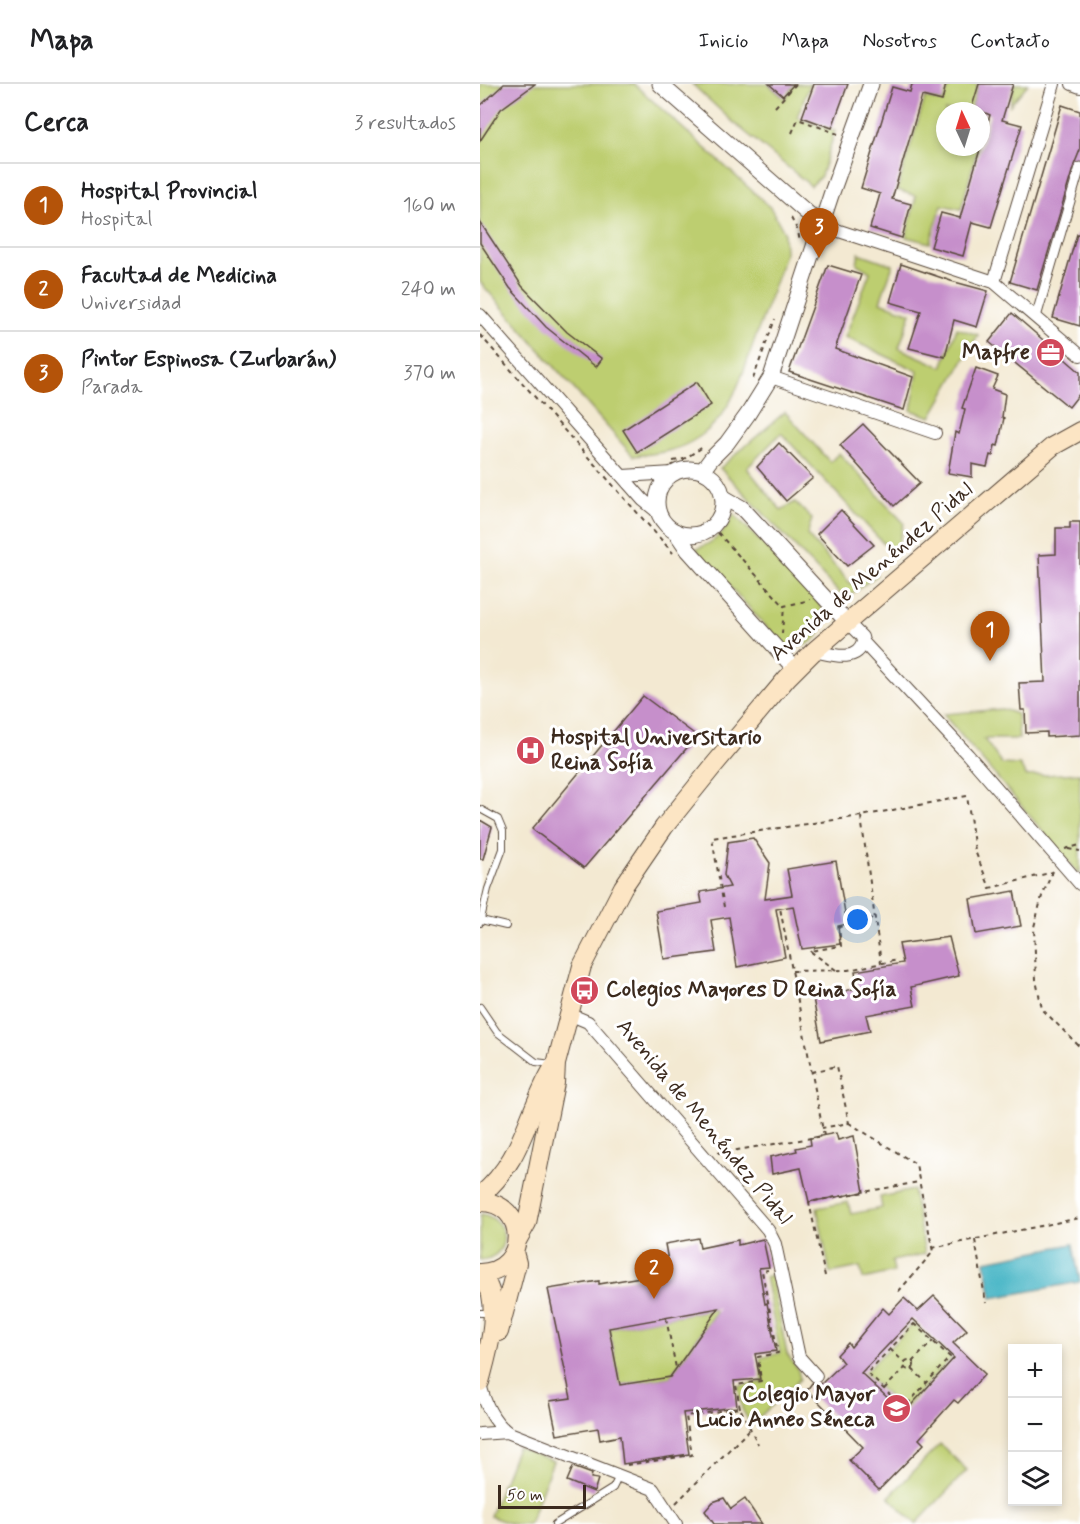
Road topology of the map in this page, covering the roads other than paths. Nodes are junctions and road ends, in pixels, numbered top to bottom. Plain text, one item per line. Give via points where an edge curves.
1 (660, 84) edge
2 (871, 84) edge
3 (1054, 84) edge
4 (1072, 84) edge
5 (1080, 87) edge
6 (1080, 167) edge
7 (821, 225) junction
8 (994, 282) junction
9 (480, 315) edge
10 (1036, 317) junction
11 (1080, 354) edge
12 (771, 376) junction
13 (1080, 431) edge
14 (935, 433) dead end
15 (670, 468) junction
16 (702, 471) junction
17 (623, 476) junction
18 (723, 497) junction
19 (659, 513) junction
20 (675, 531) junction
21 (848, 622) junction
22 (863, 642) junction
23 (814, 651) junction
24 (795, 669) junction
25 (480, 808) edge
26 (1080, 884) edge
27 (480, 922) edge
28 (506, 926) dead end
29 (480, 1007) edge
30 (569, 1014) junction
31 (556, 1064) junction
32 (480, 1196) edge
33 (480, 1202) edge
34 (515, 1247) junction
35 (481, 1273) edge
36 (486, 1313) edge
37 (489, 1349) junction
38 (816, 1376) dead end
39 (480, 1382) edge
40 (507, 1431) junction
41 (480, 1434) edge
42 (619, 1476) junction
43 (555, 1524) edge
44 (676, 1524) edge

1 - 7 street
2 - 7 street
3 - 8 street
4 - 5 street
6 - 10 street
7 - 8 street
7 - 12 street
8 - 10 street
9 - 17 street
10 - 11 street
12 - 14 street
12 - 16 street via 727,443
13 - 21 main road, Avenida de Menéndez Pidal via 1053,446
15 - 16 street
15 - 17 street
15 - 19 street via 657,498
16 - 18 street via 716,481
17 - 19 street
18 - 20 street via 721,514 712,526 692,535
18 - 21 street via 742,508
19 - 20 street
20 - 24 street
21 - 22 street
21 - 23 main road, Avenida de Menéndez Pidal
22 - 23 street via 858,652 848,656
22 - 26 street
23 - 24 main road, Avenida de Menéndez Pidal
24 - 30 main road, Avenida de Menéndez Pidal via 664,827 623,887 582,966
25 - 27 lane via 498,819 502,831 502,849
27 - 28 lane
29 - 31 lane via 497,1032 536,1062
30 - 31 main road, Avenida de Menéndez Pidal
30 - 38 street, Avenida de Menéndez Pidal via 588,1022 768,1230 775,1244 799,1357
31 - 32 main road, Avenida de Menéndez Pidal via 542,1088 522,1142 507,1167
31 - 34 main road, Avenida de Menéndez Pidal via 527,1223
33 - 34 main road via 495,1204 512,1219 517,1230
34 - 35 main road via 501,1267
34 - 37 main road, Avenida de Menéndez Pidal via 517,1263 498,1334
35 - 36 main road, Avenida de Menéndez Pidal via 491,1294
36 - 37 main road, Avenida de Menéndez Pidal
37 - 39 main road, Avenida de Menéndez Pidal
39 - 40 street via 491,1414
40 - 41 street
40 - 42 street
42 - 43 lane via 613,1488
42 - 44 street via 653,1489

